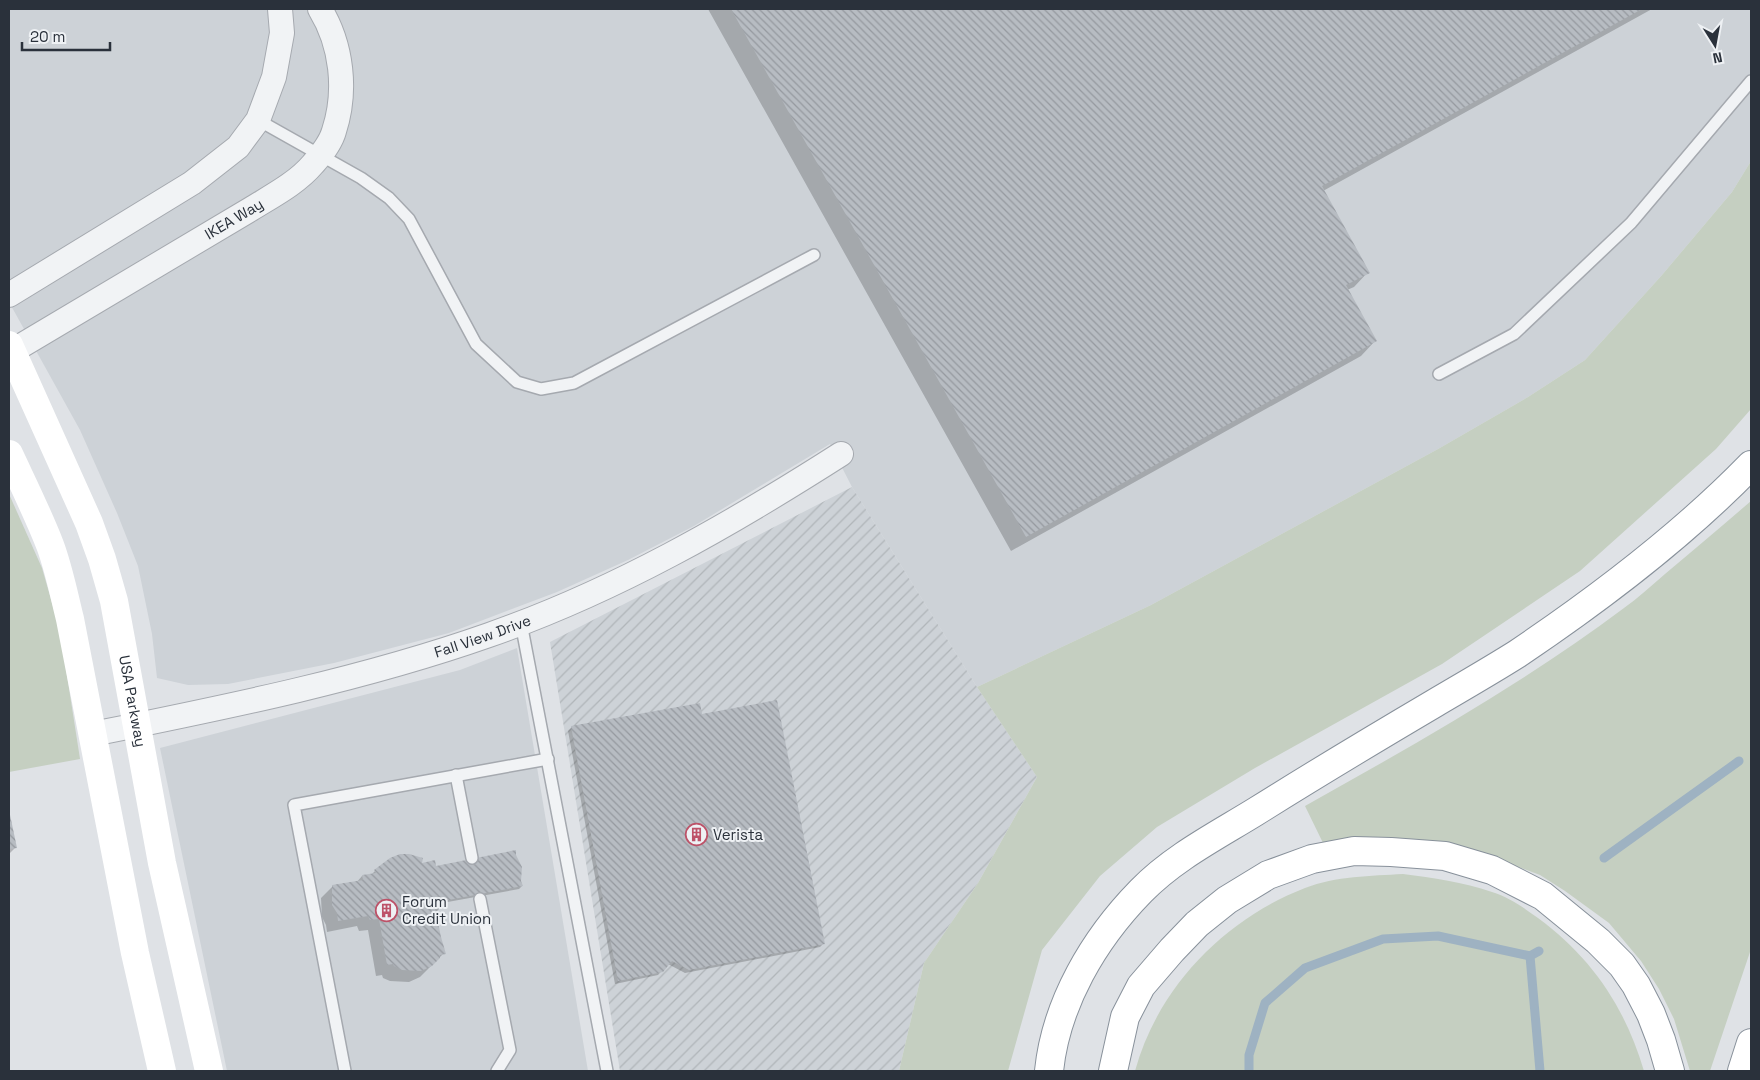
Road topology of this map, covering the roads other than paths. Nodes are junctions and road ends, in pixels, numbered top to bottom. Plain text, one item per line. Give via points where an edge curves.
1 (280, 9) edge
2 (320, 9) edge
3 (1751, 81) edge
4 (258, 120) junction
5 (320, 155) junction
6 (814, 255) dead end
7 (9, 295) edge
8 (10, 350) edge
9 (1439, 374) dead end
10 (9, 454) edge
11 (841, 454) dead end
12 (1751, 465) edge
13 (521, 623) junction
14 (137, 725) junction
15 (93, 734) junction
16 (548, 759) junction
17 (456, 775) junction
18 (472, 858) dead end
19 (480, 898) dead end
20 (1751, 1043) edge
21 (162, 1067) edge
22 (209, 1071) edge
23 (345, 1071) edge
24 (497, 1071) edge
25 (607, 1071) edge
26 (1049, 1071) edge
27 (1113, 1071) edge
28 (1670, 1071) edge
29 (1742, 1071) edge

1 - 4 street via 282,33 274,77
2 - 5 street, IKEA Way via 329,24 340,62 342,97 334,133
3 - 9 lane via 1631,223 1514,334
4 - 5 lane
4 - 7 street via 238,147 192,183
5 - 6 lane via 389,198 409,219 476,344 518,382 541,389 574,382
5 - 8 street, IKEA Way via 290,184 251,209
8 - 14 main road, USA Parkway via 89,523 102,559 114,601
10 - 15 main road via 39,519 60,576
11 - 13 street, Fall View Drive via 703,538 635,573
12 - 26 main road via 1721,496 1657,551 1515,655 1293,788 1179,860 1142,890 1114,921 1085,962 1062,1014
13 - 14 street, Fall View Drive via 442,651 330,682
13 - 16 lane
14 - 15 street, Fall View Drive
14 - 22 main road, USA Parkway via 162,863
15 - 21 main road via 135,953
16 - 17 lane
16 - 25 lane
17 - 18 lane
17 - 23 lane via 294,805
19 - 24 lane via 510,1050
20 - 29 main road
27 - 28 main road via 1125,1017 1142,986 1197,924 1227,900 1268,875 1312,859 1354,851 1445,856 1492,870 1543,896 1622,965 1651,1014

